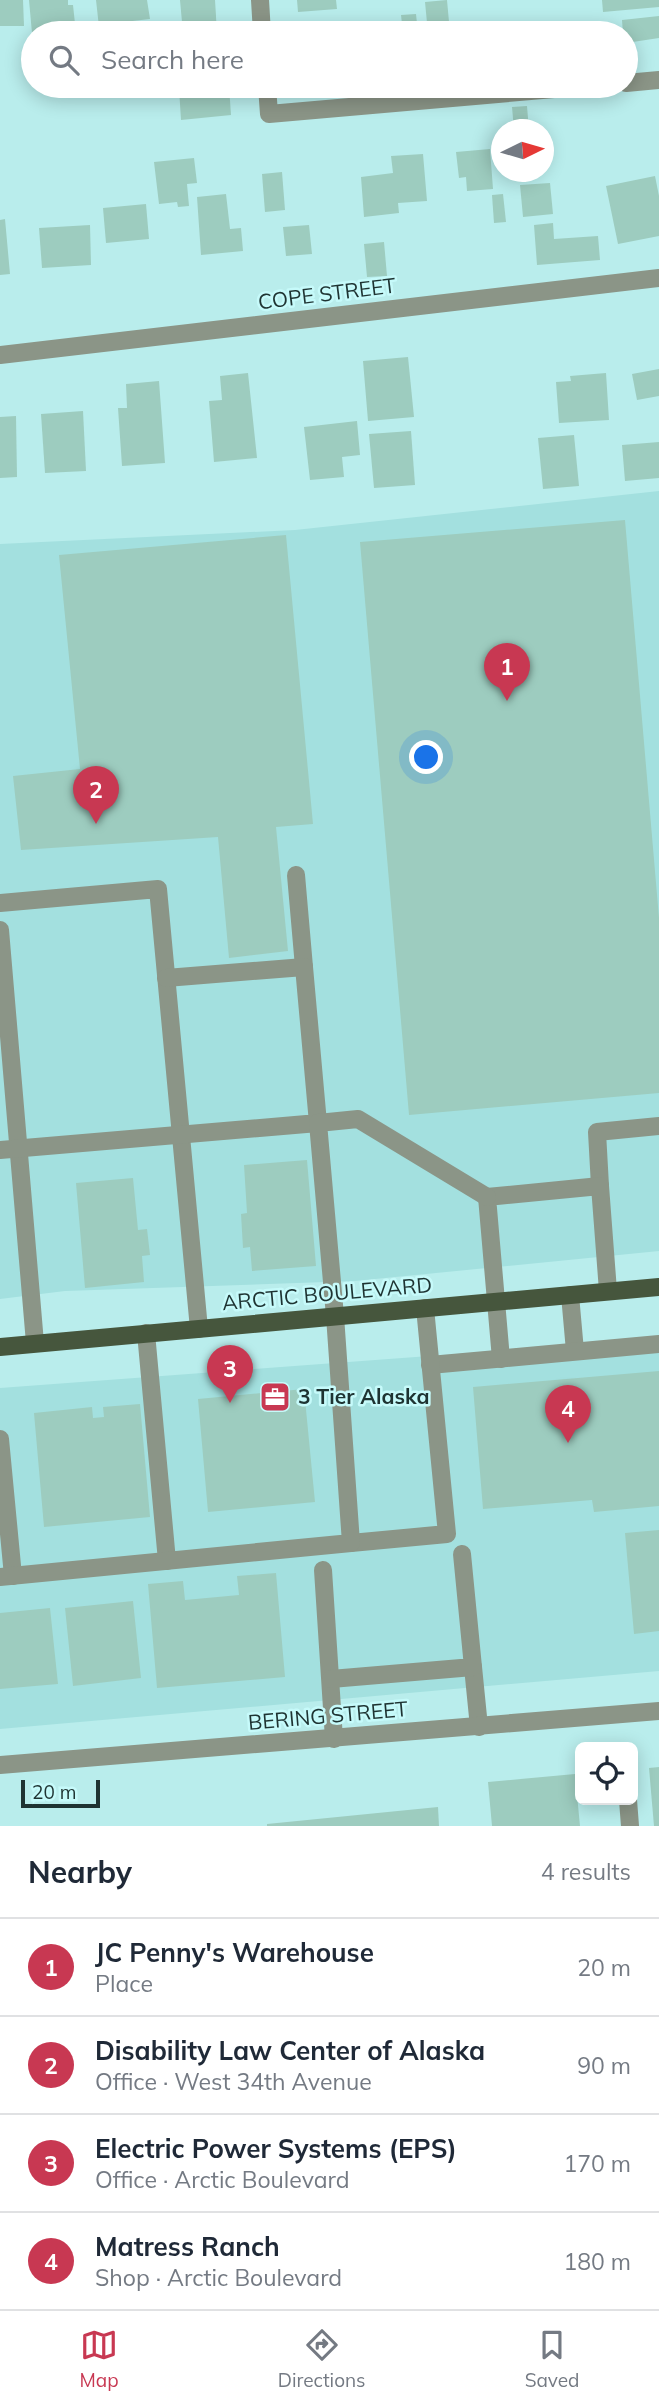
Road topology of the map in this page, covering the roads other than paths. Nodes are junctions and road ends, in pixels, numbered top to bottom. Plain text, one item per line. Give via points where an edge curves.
1 (260, 0) edge
2 (261, 21) edge
3 (659, 80) edge
4 (638, 82) edge
5 (268, 98) edge
6 (452, 98) edge
7 (659, 278) edge
8 (0, 355) edge
9 (296, 875) dead end
10 (0, 903) edge
11 (0, 930) edge
12 (304, 967) junction
13 (166, 978) junction
14 (318, 1123) junction
15 (659, 1126) edge
16 (181, 1134) junction
17 (18, 1149) junction
18 (0, 1150) edge
19 (600, 1186) junction
20 (487, 1198) junction
21 (659, 1287) edge
22 (608, 1291) junction
23 (570, 1295) junction
24 (495, 1301) junction
25 (425, 1308) junction
26 (335, 1316) junction
27 (199, 1328) junction
28 (146, 1333) junction
29 (36, 1343) junction
30 (659, 1343) edge
31 (0, 1346) edge
32 (575, 1352) junction
33 (501, 1359) junction
34 (430, 1365) junction
35 (0, 1439) edge
36 (351, 1543) junction
37 (462, 1555) dead end
38 (167, 1561) junction
39 (323, 1570) dead end
40 (7, 1577) edge
41 (473, 1667) junction
42 (331, 1679) junction
43 (659, 1712) edge
44 (479, 1727) junction
45 (334, 1739) junction
46 (0, 1765) edge
47 (628, 1805) edge
48 (630, 1826) edge

1 - 2 street
3 - 4 street
5 - 6 street via 269,114
7 - 8 street, COPE STREET
9 - 12 street
10 - 13 street via 158,889
11 - 17 street
12 - 13 street
12 - 14 street
13 - 16 street
14 - 16 street
14 - 20 street via 358,1119
14 - 26 street
15 - 19 street via 597,1132
16 - 17 street
16 - 27 street
17 - 18 street
17 - 29 street
19 - 20 street
19 - 22 street
20 - 24 street
21 - 22 main road, ARCTIC BOULEVARD
22 - 23 main road, ARCTIC BOULEVARD
23 - 24 main road, ARCTIC BOULEVARD
23 - 32 street
24 - 25 main road, ARCTIC BOULEVARD
24 - 33 street
25 - 26 main road, ARCTIC BOULEVARD
25 - 34 street
26 - 27 main road, ARCTIC BOULEVARD
26 - 36 street
27 - 28 main road, ARCTIC BOULEVARD
28 - 29 main road, ARCTIC BOULEVARD
28 - 38 street
29 - 31 main road, ARCTIC BOULEVARD
30 - 32 street
32 - 33 street
33 - 34 street
34 - 36 street via 447,1534
35 - 40 street
36 - 38 street
37 - 41 street
38 - 40 street
39 - 42 street
41 - 42 street
41 - 44 street
42 - 45 street
43 - 44 street, BERING STREET
44 - 45 street, BERING STREET
45 - 46 street, BERING STREET
47 - 48 street

